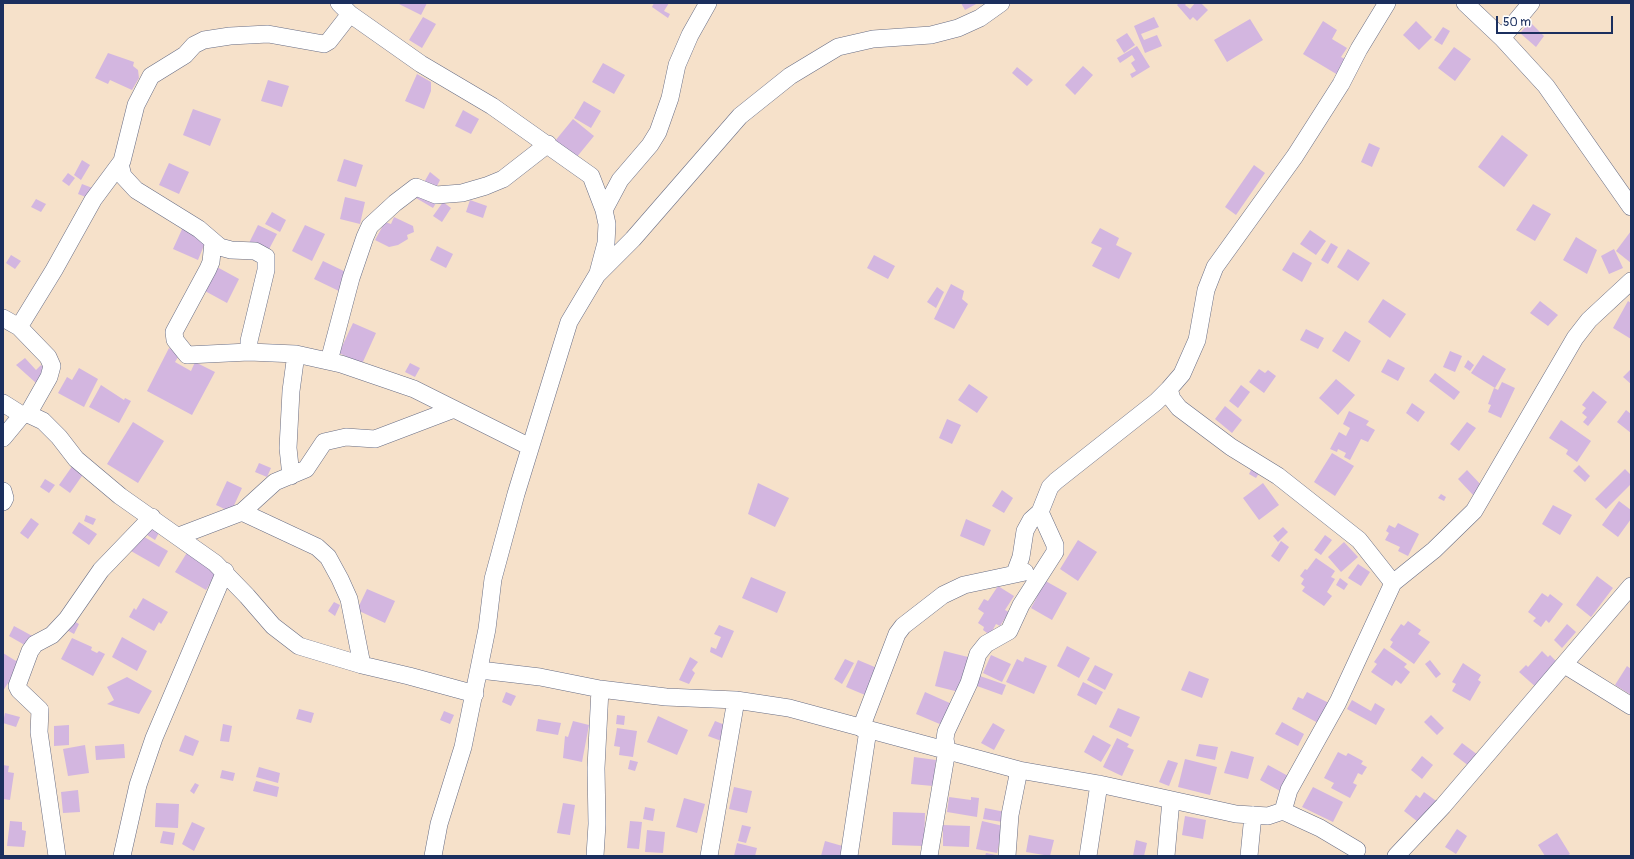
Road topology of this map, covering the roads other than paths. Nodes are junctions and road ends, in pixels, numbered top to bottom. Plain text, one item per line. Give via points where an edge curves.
1 (708, 3) edge
2 (1001, 3) edge
3 (1387, 3) edge
4 (1465, 3) edge
5 (1532, 3) edge
6 (344, 9) edge
7 (1502, 38) junction
8 (548, 144) junction
9 (120, 164) junction
10 (1631, 208) edge
11 (604, 210) junction
12 (212, 242) junction
13 (597, 275) junction
14 (1631, 281) edge
15 (3, 318) edge
16 (18, 327) junction
17 (249, 352) junction
18 (296, 354) junction
19 (329, 362) junction
20 (1170, 390) junction
21 (3, 403) edge
22 (454, 409) junction
23 (25, 415) junction
24 (3, 438) edge
25 (530, 447) junction
26 (291, 476) junction
27 (3, 491) edge
28 (3, 502) edge
29 (242, 512) junction
30 (1040, 512) junction
31 (152, 517) junction
32 (179, 536) junction
33 (1043, 570) junction
34 (225, 571) junction
35 (1015, 573) junction
36 (1393, 583) junction
37 (1631, 586) edge
38 (362, 665) junction
39 (1565, 665) junction
40 (480, 670) junction
41 (600, 689) junction
42 (475, 694) junction
43 (736, 700) junction
44 (1631, 706) edge
45 (865, 729) junction
46 (947, 750) junction
47 (1019, 770) junction
48 (1099, 784) junction
49 (1171, 800) junction
50 (1283, 811) junction
51 (1253, 815) junction
52 (1361, 853) edge
53 (57, 856) edge
54 (122, 856) edge
55 (433, 856) edge
56 (595, 856) edge
57 (709, 856) edge
58 (849, 856) edge
59 (929, 856) edge
60 (1007, 856) edge
61 (1088, 856) edge
62 (1166, 856) edge
63 (1249, 856) edge
64 (1339, 856) edge
65 (1396, 856) edge

1 - 11 street via 676,65 670,98 658,132 620,180
2 - 13 street via 980,18 958,28 931,35 874,39 838,47 790,76 740,116
3 - 20 street via 1341,84 1294,156 1215,267 1206,290 1197,340 1182,374
4 - 7 street
5 - 7 street
6 - 8 street via 421,64 492,106
6 - 9 street via 329,41 324,44 268,34 250,34 204,40 194,45 184,55 154,73 147,82 136,105
7 - 10 street via 1546,86
8 - 11 street via 591,176
8 - 19 street via 503,179 486,186 462,193 436,195 416,187 370,226 351,278
9 - 12 street via 128,183 199,229
9 - 16 street via 93,200 54,270
11 - 13 street via 607,224 606,243
12 - 17 street via 231,250 255,251 266,257 266,270 249,341
12 - 17 street via 212,262 177,325 174,336 184,353 191,356
13 - 25 street via 568,322
14 - 36 street via 1589,320 1575,338 1474,511 1434,550
15 - 16 street
16 - 23 street via 48,358 52,366 49,378
17 - 18 street
18 - 19 street
18 - 26 street via 290,391 288,448
19 - 22 street via 414,389
20 - 30 street via 1056,480 1050,487
20 - 36 street via 1172,399 1179,408 1278,476 1359,540
21 - 23 street
22 - 25 street
22 - 26 street via 375,439 346,437 328,440 321,444 306,469
23 - 24 street
23 - 31 street via 46,423 76,459 120,496
25 - 40 street via 493,579
26 - 29 street via 267,487
27 - 28 street
29 - 32 street
29 - 38 street via 316,547 328,557 349,599
30 - 33 street via 1056,548
30 - 35 street via 1025,531 1021,557
31 - 32 street
31 - 53 street via 101,570 67,619 52,635 35,644 17,686 40,710 39,732
32 - 34 street
33 - 35 street
33 - 46 street via 1021,605 1009,631 986,644 978,654 970,683 946,732
34 - 38 street via 273,626 291,641 299,646
34 - 54 street via 154,738 138,785
35 - 45 street via 964,585 944,595 903,626 897,634
36 - 50 street via 1338,702 1289,790
37 - 39 street
38 - 42 street
39 - 44 street
39 - 65 street via 1443,806
40 - 41 street via 540,677
40 - 42 street
41 - 43 street via 666,697
41 - 56 street
42 - 55 street via 463,747 439,824
43 - 45 street via 789,708
43 - 57 street
45 - 46 street
45 - 58 street
46 - 47 street
46 - 59 street
47 - 48 street
47 - 60 street via 1010,814
48 - 49 street
48 - 61 street
49 - 51 street via 1236,814
49 - 62 street
50 - 51 street via 1268,816
50 - 52 street via 1320,828
51 - 63 street
52 - 64 street via 1346,851

